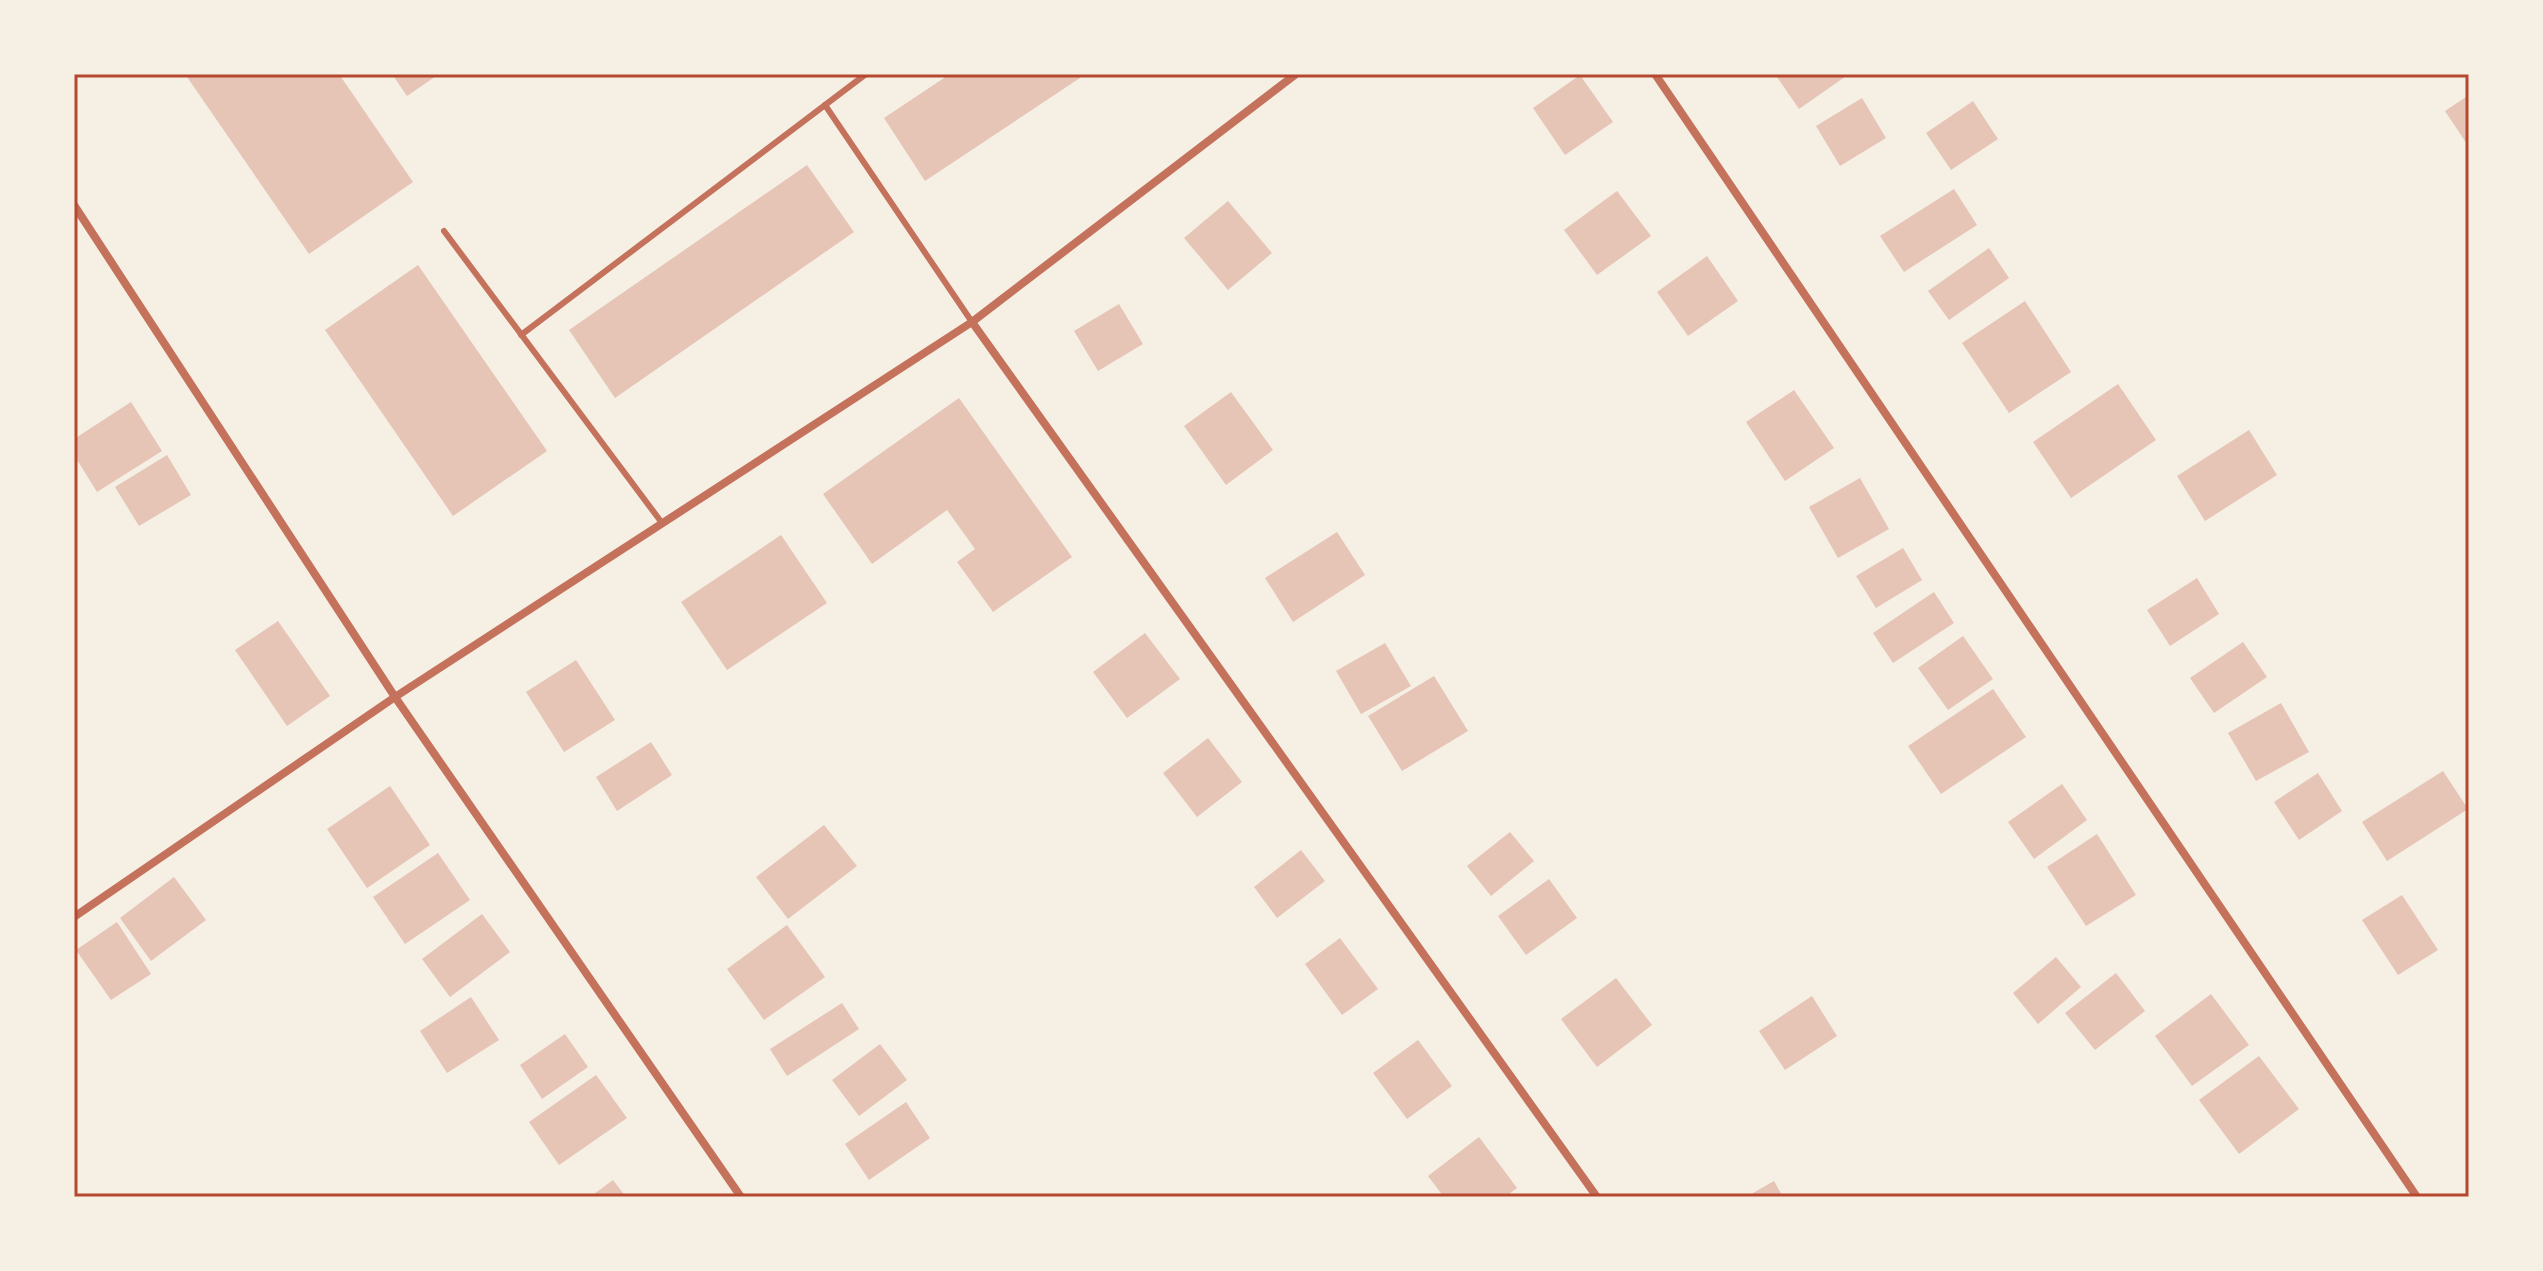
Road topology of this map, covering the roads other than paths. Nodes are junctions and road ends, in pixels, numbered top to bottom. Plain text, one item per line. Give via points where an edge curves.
1 (866, 74) edge
2 (1296, 74) edge
3 (1655, 74) edge
4 (825, 105) junction
5 (74, 205) edge
6 (444, 231) dead end
7 (972, 322) junction
8 (521, 335) junction
9 (662, 523) junction
10 (395, 697) junction
11 (74, 917) edge
12 (741, 1197) edge
13 (1597, 1197) edge
14 (2417, 1197) edge

1 - 4 lane
2 - 7 street
3 - 14 street
4 - 7 lane
4 - 8 lane
5 - 10 street
6 - 8 lane
7 - 9 street
7 - 13 street
8 - 9 lane
9 - 10 street
10 - 11 street
10 - 12 street

